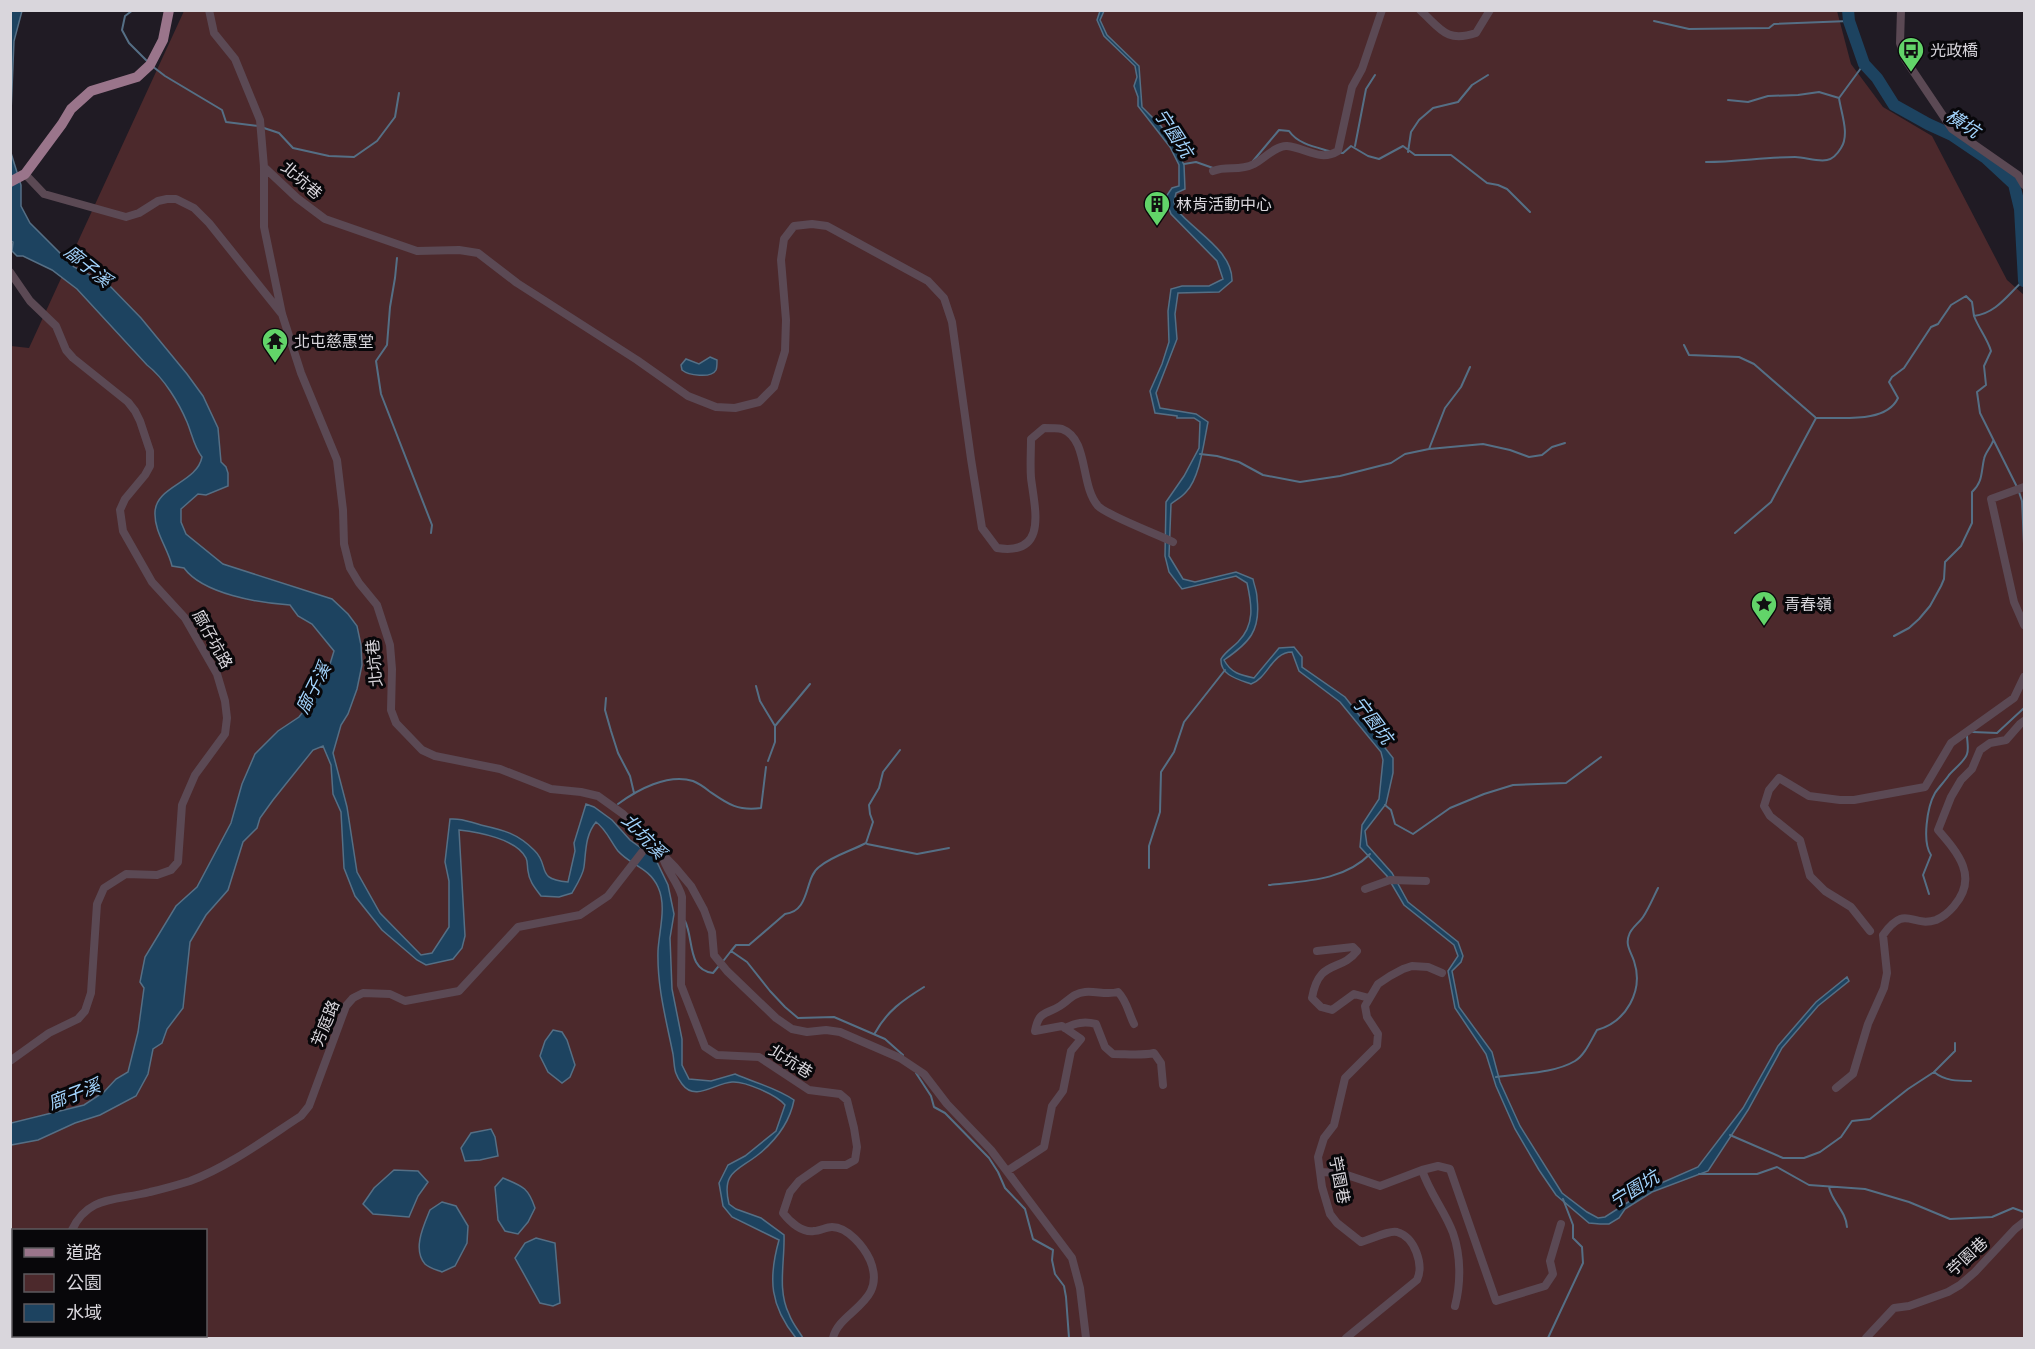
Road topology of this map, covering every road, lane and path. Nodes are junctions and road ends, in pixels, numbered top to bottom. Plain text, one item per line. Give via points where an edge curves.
1 (170, 10) edge
2 (209, 10) edge
3 (1382, 10) edge
4 (1420, 10) edge
5 (1490, 10) edge
6 (1901, 10) edge
7 (264, 167) junction
8 (1213, 171) dead end
9 (23, 175) junction
10 (10, 182) edge
11 (2025, 185) edge
12 (10, 272) edge
13 (282, 315) junction
14 (2020, 488) edge
15 (1173, 542) dead end
16 (2025, 625) edge
17 (2025, 677) edge
18 (2025, 721) edge
19 (650, 842) junction
20 (662, 854) junction
21 (1426, 881) dead end
22 (1365, 889) dead end
23 (1870, 931) dead end
24 (1317, 951) dead end
25 (1442, 974) dead end
26 (1369, 998) junction
27 (1134, 1024) dead end
28 (1065, 1028) junction
29 (10, 1060) edge
30 (1163, 1085) dead end
31 (1836, 1088) dead end
32 (1422, 1170) junction
33 (1007, 1171) junction
34 (1320, 1172) junction
35 (2025, 1222) edge
36 (1561, 1224) dead end
37 (73, 1229) edge
38 (1455, 1306) dead end
39 (833, 1338) edge
40 (1086, 1338) edge
41 (1346, 1338) edge
42 (1866, 1338) edge

1 - 9 main road via 163,40 152,63 137,77 92,91 71,109
2 - 7 street, 北坑巷 via 214,33 234,59 260,120
3 - 8 street via 1352,87 1338,151 1320,156 1286,146 1239,170 1224,166
4 - 5 street via 1448,36 1458,38 1476,33
6 - 11 street via 1900,43 1905,59 1952,129 2018,175
7 - 13 street, 北坑巷 via 264,227
7 - 15 street, 北坑巷 via 325,219 417,251 478,253 517,284 698,402 716,407 735,408 759,402 774,387 785,351 783,239 794,226 827,226 928,281 944,298 952,322 982,528 997,548 1012,550 1033,536 1037,522 1031,439 1044,428 1060,429 1073,436 1088,487 1099,506
9 - 10 main road
9 - 13 street, 北坑巷 via 44,194 126,217 167,199 194,208
12 - 29 street, 廍仔坑路 via 30,301 57,326 73,358 135,411 150,451 150,466 120,510 123,531 152,582 185,618 217,674 227,718 225,734 195,775 182,805 178,862 158,875 126,874 104,888 97,904 91,993 85,1011
13 - 19 street, 北坑巷 via 337,460 344,544 350,568 377,605 390,645 391,710 396,723 422,750 435,756 500,769 551,789 598,796 623,814
14 - 16 street via 1991,499 2014,602
17 - 23 street via 2014,698 1951,742 1925,787 1854,801 1809,796 1779,778 1769,790 1764,806 1770,816 1800,840 1810,876 1851,907
18 - 31 street via 2006,740 1980,750 1972,769 1951,797 1938,830 1964,865 1962,897 1934,920 1904,917 1891,924 1883,935 1887,973 1884,988 1853,1074
19 - 20 street, 北坑巷
19 - 37 street, 芳庭路 via 608,896 580,915 518,927 459,991 405,1001 377,992 352,998 302,1116 191,1180 95,1203
20 - 33 street, 北坑巷 via 686,880 705,910 714,955 777,1017 792,1029 840,1032 884,1050 924,1074
20 - 39 street, 北坑巷 via 682,897 681,985 705,1047 717,1055 759,1057 809,1090 840,1094 847,1100 857,1147 855,1160 846,1165 822,1165 799,1181 790,1192 783,1213 800,1228 812,1232 842,1229 852,1236 873,1269 869,1293 834,1330
21 - 22 street via 1390,880
24 - 26 street via 1353,947 1357,951 1324,971 1314,986 1312,998 1321,1008 1332,1010 1354,994
25 - 26 street via 1428,967 1412,966 1378,984
26 - 34 street, 苧園巷 via 1365,1006 1378,1034 1377,1046 1345,1078 1334,1125 1320,1146
27 - 28 street via 1126,1000 1118,992 1083,992 1045,1012 1037,1020 1035,1031
28 - 30 street via 1075,1023 1096,1024 1105,1047 1113,1054 1154,1053 1161,1063
28 - 33 street via 1081,1039 1071,1051 1063,1091 1052,1106 1044,1147
32 - 34 street via 1380,1186 1341,1173
32 - 36 street via 1438,1166 1450,1169 1496,1300 1545,1286 1553,1274 1550,1261
32 - 38 street via 1428,1189 1453,1233 1460,1287
33 - 40 street, 北坑巷 via 1072,1258
34 - 41 street, 苧園巷 via 1330,1214 1337,1223 1361,1242 1389,1232 1398,1233 1412,1245 1420,1269 1417,1280
35 - 42 street, 苧園巷 via 1960,1285 1909,1306 1894,1308

